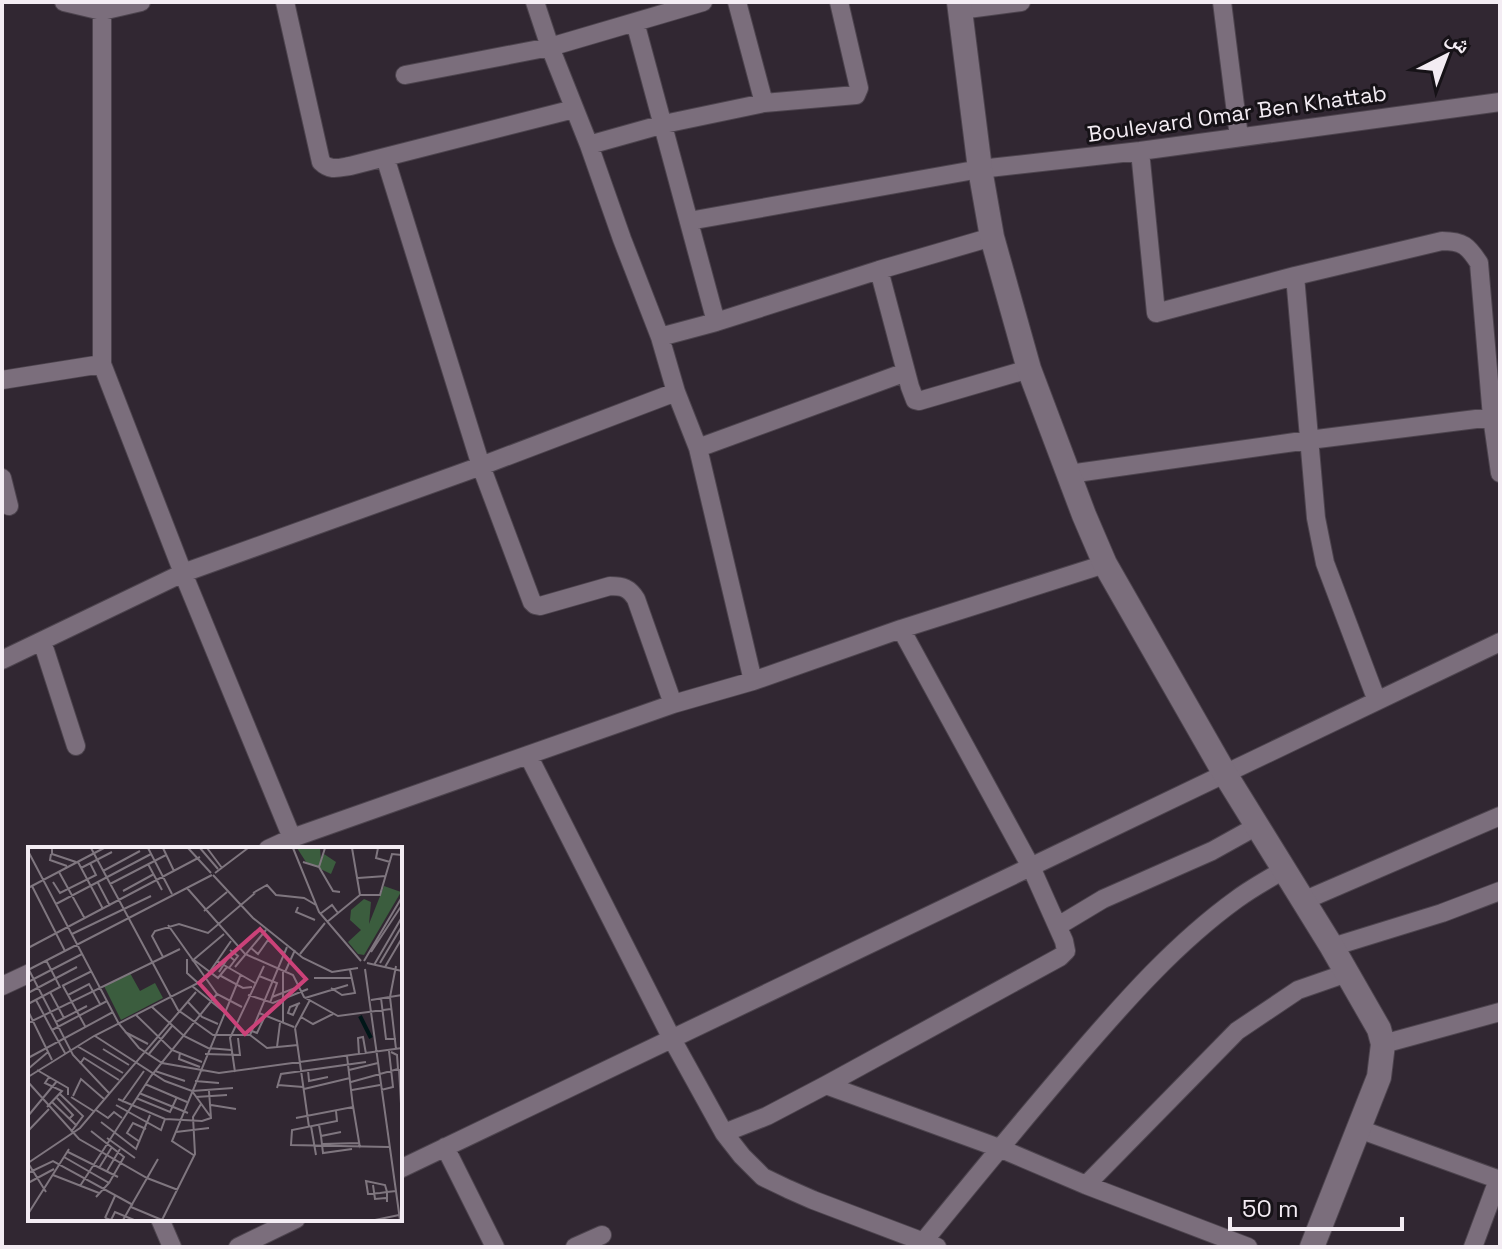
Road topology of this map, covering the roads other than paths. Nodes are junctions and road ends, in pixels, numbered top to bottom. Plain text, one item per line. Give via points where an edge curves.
1 (64, 2) edge
2 (141, 2) edge
3 (285, 2) edge
4 (535, 2) edge
5 (703, 2) edge
6 (737, 2) edge
7 (839, 2) edge
8 (1021, 2) edge
9 (1222, 2) edge
10 (959, 6) edge
11 (102, 7) edge
12 (635, 22) junction
13 (550, 47) junction
14 (405, 75) dead end
15 (1500, 102) edge
16 (764, 103) junction
17 (574, 109) junction
18 (664, 124) junction
19 (1239, 137) junction
20 (589, 145) junction
21 (1140, 151) junction
22 (385, 157) junction
23 (980, 169) junction
24 (689, 221) junction
25 (992, 237) junction
26 (879, 270) junction
27 (1295, 276) junction
28 (716, 322) junction
29 (660, 337) junction
30 (102, 364) junction
31 (1029, 369) junction
32 (906, 372) junction
33 (2, 380) edge
34 (676, 392) junction
35 (1492, 417) junction
36 (1309, 440) junction
37 (698, 448) junction
38 (481, 466) junction
39 (1500, 473) edge
40 (1069, 474) junction
41 (2, 478) edge
42 (9, 506) dead end
43 (1105, 564) junction
44 (183, 573) junction
45 (901, 629) junction
46 (42, 641) junction
47 (1500, 642) edge
48 (2, 660) edge
49 (753, 681) junction
50 (1377, 701) junction
51 (673, 704) junction
52 (76, 746) dead end
53 (528, 755) junction
54 (1225, 774) junction
55 (1500, 816) edge
56 (1257, 826) junction
57 (292, 838) junction
58 (272, 847) edge
59 (1031, 867) junction
60 (1284, 870) junction
61 (1500, 891) edge
62 (1303, 901) junction
63 (1058, 926) junction
64 (1332, 947) junction
65 (1347, 973) junction
66 (28, 974) edge
67 (2, 986) edge
68 (1500, 1012) edge
69 (672, 1039) junction
70 (1383, 1044) junction
71 (826, 1085) junction
72 (1359, 1129) junction
73 (724, 1133) junction
74 (445, 1147) junction
75 (999, 1148) junction
76 (402, 1168) edge
77 (1499, 1180) edge
78 (1086, 1185) junction
79 (161, 1221) edge
80 (274, 1224) edge
81 (602, 1235) dead end
82 (927, 1245) edge
83 (172, 1247) edge
84 (238, 1247) edge
85 (495, 1247) edge
86 (575, 1247) edge
87 (1248, 1247) edge
88 (1312, 1247) edge
89 (1473, 1247) edge

1 - 11 street
2 - 11 street
3 - 22 street via 321,162 334,169
4 - 13 street
5 - 12 street
6 - 16 street
7 - 16 street via 858,92
8 - 10 street
9 - 19 street
10 - 23 street
11 - 30 street
12 - 13 street
12 - 18 street
13 - 14 street
13 - 17 street
15 - 19 street, Boulevard Omar Ben Khattab
16 - 18 street
17 - 20 street
17 - 22 street
18 - 20 street
18 - 24 street
19 - 21 street, Boulevard Omar Ben Khattab
20 - 29 street
21 - 23 street, Boulevard Omar Ben Khattab
21 - 27 street via 1156,313
22 - 38 street
23 - 24 street, Boulevard Omar Ben Khattab
23 - 25 street
24 - 28 street
25 - 26 street
25 - 31 street
26 - 28 street
26 - 32 street
27 - 35 street via 1442,241 1457,241 1469,249 1479,263
27 - 36 street
28 - 29 street
29 - 34 street
30 - 33 street
30 - 44 street
31 - 32 street via 919,401
31 - 40 street
32 - 37 street
34 - 37 street
34 - 38 street
35 - 36 street
35 - 39 street
36 - 40 street
36 - 50 street via 1325,563
37 - 49 street
38 - 44 street
38 - 51 street via 532,602 540,606 610,586 630,590
40 - 43 street
41 - 42 street
43 - 45 street
43 - 54 street
44 - 46 street
44 - 57 street
45 - 49 street
45 - 59 street
46 - 48 street
46 - 52 street
47 - 50 street
49 - 51 street
50 - 54 street
51 - 53 street
53 - 57 street
53 - 69 street
54 - 56 street
54 - 59 street
55 - 62 street
56 - 60 street
56 - 63 street
57 - 58 street
59 - 63 street
59 - 69 street
60 - 62 street
60 - 75 street via 1190,936 1099,1031
61 - 64 street
62 - 64 street
63 - 71 street via 1066,946 1060,957
64 - 65 street
65 - 70 street
65 - 78 street via 1298,990 1237,1031
66 - 67 street
68 - 70 street
69 - 73 street
69 - 74 street
70 - 72 street via 1379,1077
71 - 73 street
71 - 75 street
72 - 77 street
72 - 88 street
73 - 82 street via 763,1177
74 - 76 street
74 - 85 street
75 - 78 street
75 - 82 street
77 - 89 street
78 - 87 street
79 - 83 street
80 - 84 street
81 - 86 street

